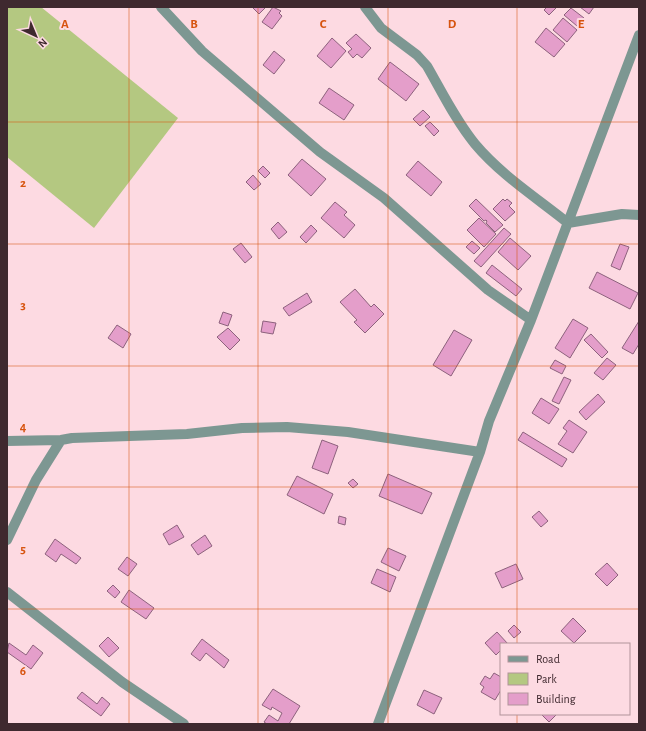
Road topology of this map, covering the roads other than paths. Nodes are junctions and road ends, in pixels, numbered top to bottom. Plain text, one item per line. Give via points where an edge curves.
1 (160, 7) edge
2 (365, 7) edge
3 (639, 35) edge
4 (639, 215) edge
5 (568, 223) junction
6 (532, 320) junction
7 (61, 440) junction
8 (7, 441) edge
9 (480, 452) junction
10 (7, 540) edge
11 (7, 592) edge
12 (184, 724) edge
13 (378, 724) edge

1 - 6 street via 202,51 320,152 384,198 488,290
2 - 5 street via 381,28 418,55 427,66 474,143 521,186
3 - 5 street
4 - 5 street via 622,214
5 - 6 street
6 - 9 street via 489,421
7 - 8 street
7 - 9 street via 287,427 348,432
7 - 10 street via 36,480
9 - 13 street
11 - 12 street via 122,682

